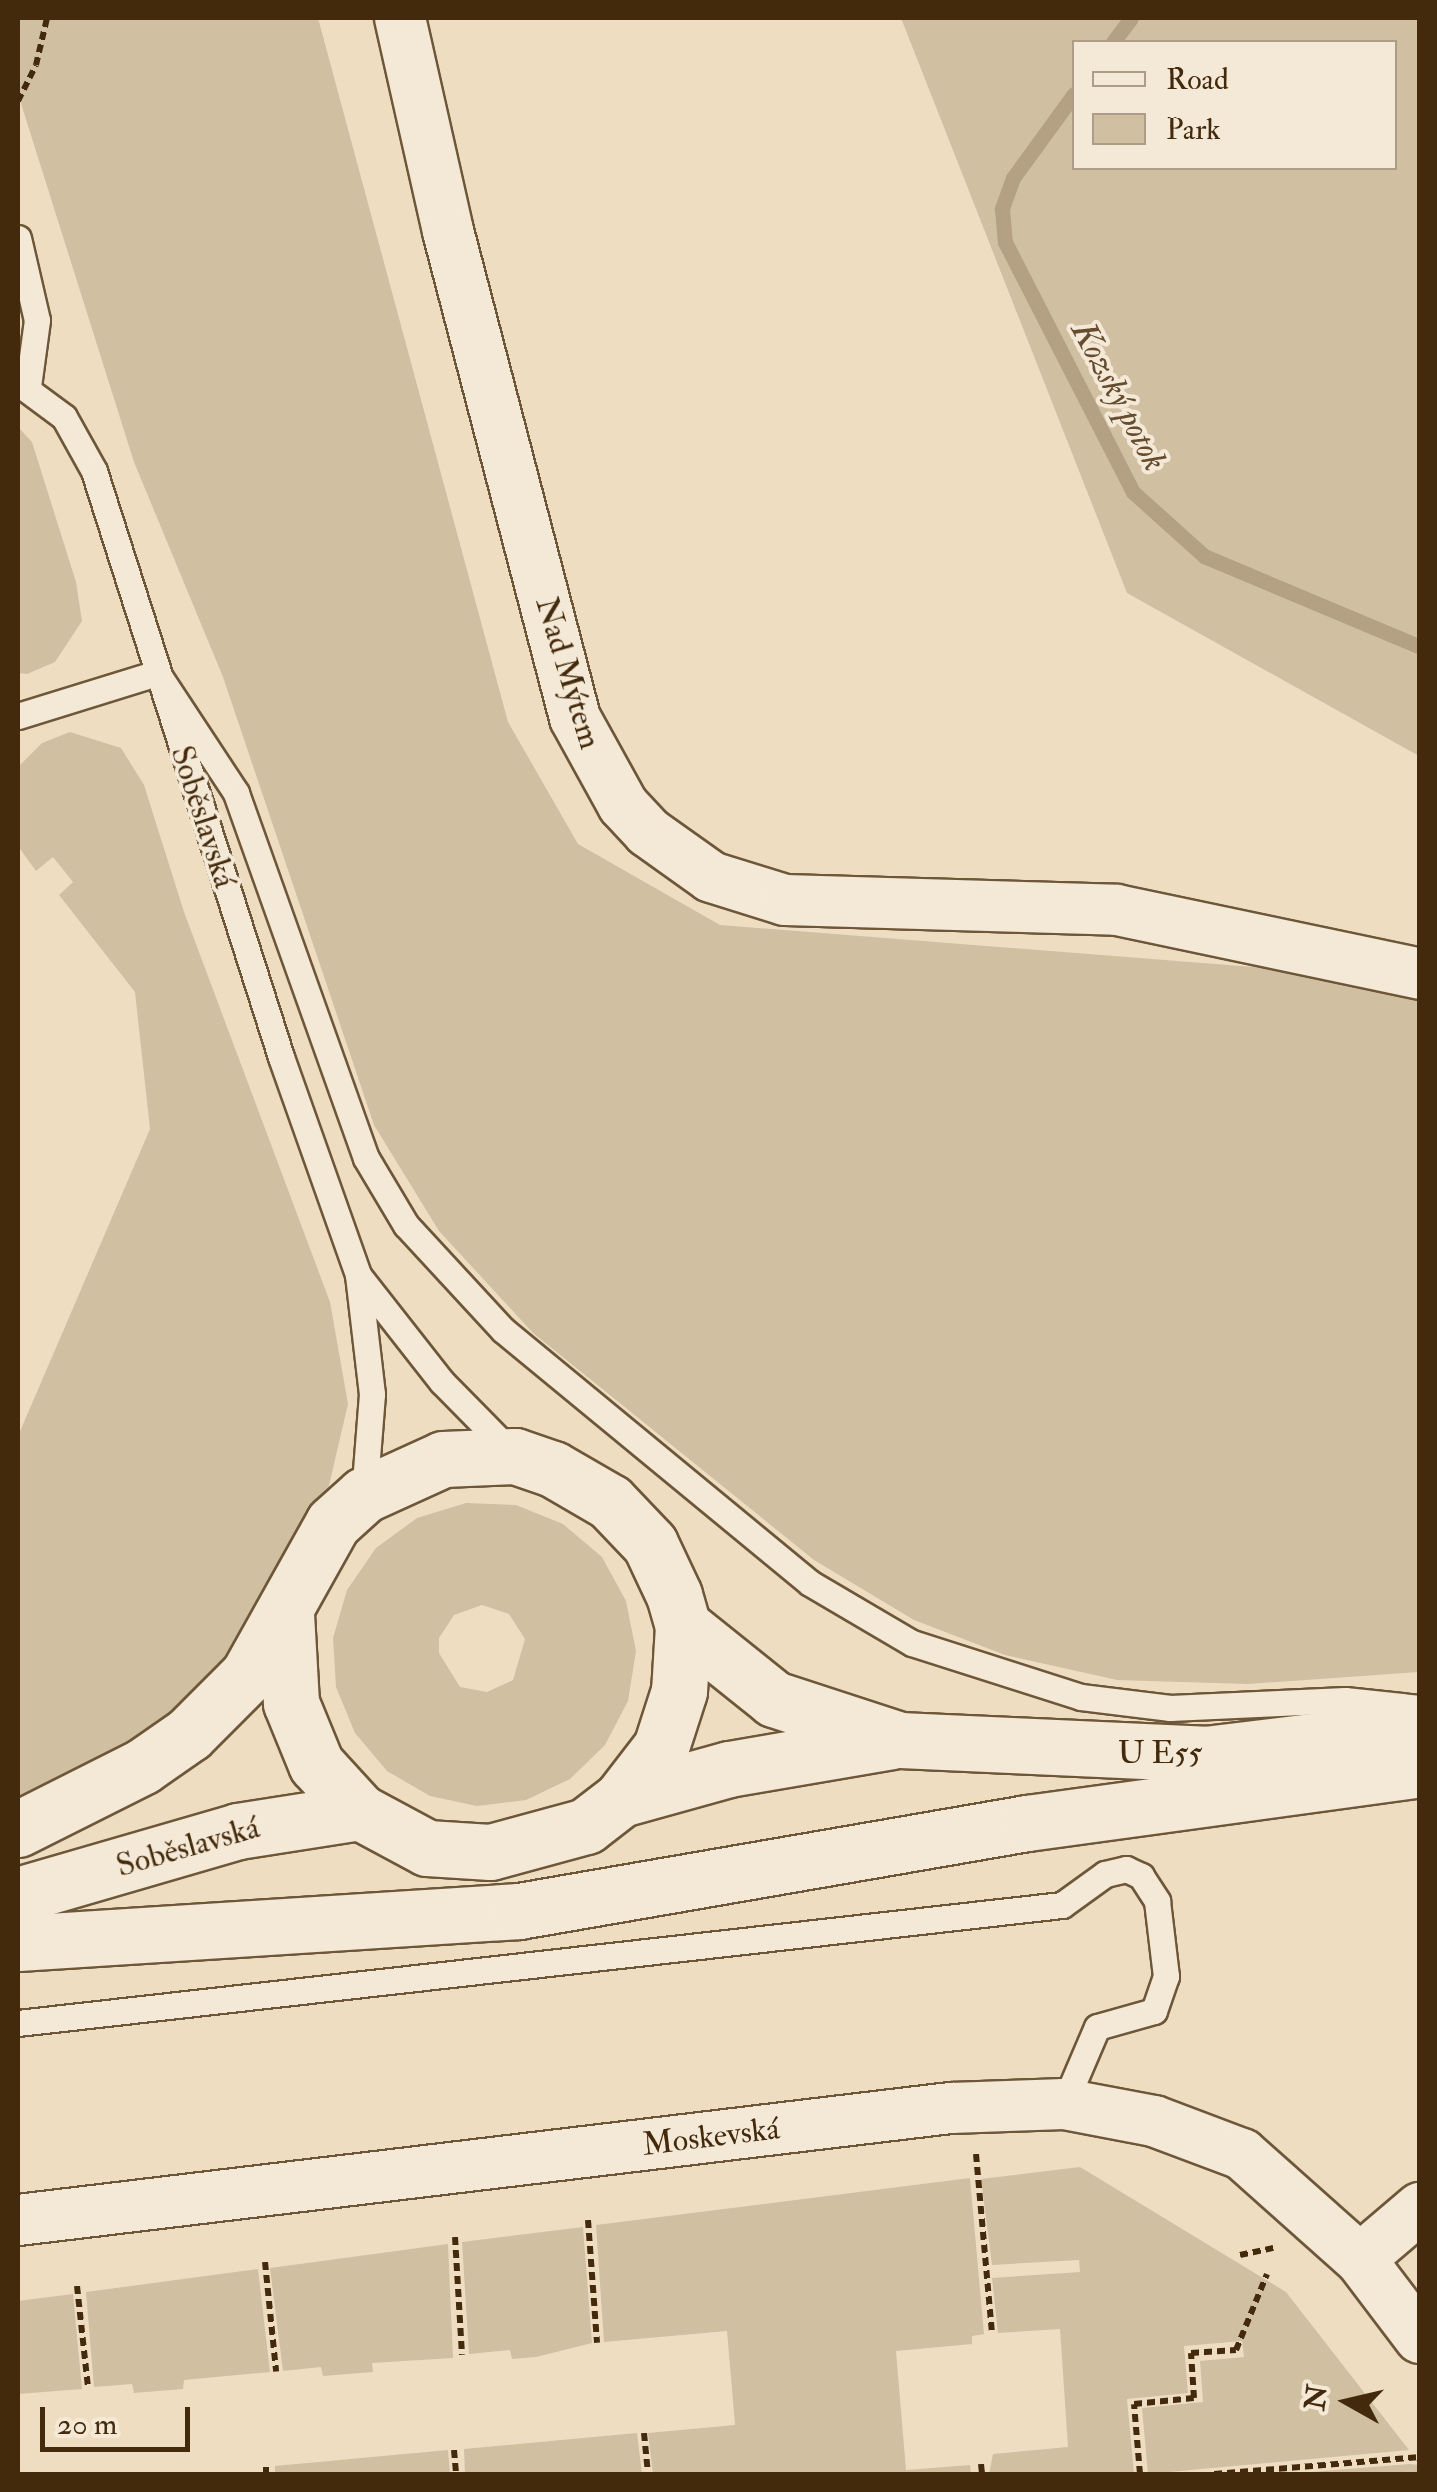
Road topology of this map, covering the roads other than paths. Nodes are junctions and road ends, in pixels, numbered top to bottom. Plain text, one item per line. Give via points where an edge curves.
1 (400, 18) edge
2 (18, 238) edge
3 (23, 385) edge
4 (158, 674) junction
5 (18, 716) edge
6 (1420, 974) edge
7 (358, 1276) junction
8 (515, 1456) junction
9 (364, 1495) junction
10 (286, 1614) junction
11 (682, 1626) junction
12 (1420, 1708) edge
13 (1420, 1728) edge
14 (900, 1740) junction
15 (1420, 1768) edge
16 (621, 1798) junction
17 (360, 1812) junction
18 (18, 1829) edge
19 (18, 1896) edge
20 (18, 1942) edge
21 (18, 2023) edge
22 (1064, 2104) junction
23 (1420, 2208) edge
24 (18, 2220) edge
25 (1360, 2258) junction
26 (1420, 2338) edge

1 - 6 street, Nad Mýtem via 448,231 575,718 622,804 648,832 710,877 786,900 1117,910
2 - 3 lane via 37,320
3 - 4 lane, Soběslavská via 50,401 80,440
4 - 5 lane
4 - 7 lane, Soběslavská
4 - 12 lane via 236,792 366,1158 397,1212 504,1330 744,1532 858,1615 912,1643 1027,1684 1170,1708 1344,1700
7 - 8 lane, Soběslavská via 442,1382
7 - 9 lane, Soběslavská via 372,1394
8 - 9 main road, Soběslavská via 443,1459
8 - 11 main road, Soběslavská via 610,1502 650,1544
9 - 10 main road, Soběslavská via 304,1566
10 - 17 main road, Soběslavská via 286,1663 300,1732 336,1790
10 - 18 main road, Soběslavská via 248,1675 189,1734 128,1774
11 - 14 main road via 774,1700
11 - 16 main road, Soběslavská via 679,1691 662,1746
13 - 14 main road, U E55 via 1205,1754
14 - 16 main road via 729,1769
15 - 20 main road via 1027,1823 519,1911
16 - 17 main road, Soběslavská via 586,1826 490,1852 427,1848
17 - 19 main road, Soběslavská via 238,1831
21 - 22 lane via 1062,1905 1105,1874 1133,1871 1157,1901 1166,1976 1154,2011 1097,2027
22 - 24 street, Moskevská via 950,2108
22 - 25 street, Moskevská via 1154,2121 1242,2154
23 - 25 street
25 - 26 street, Moskevská

